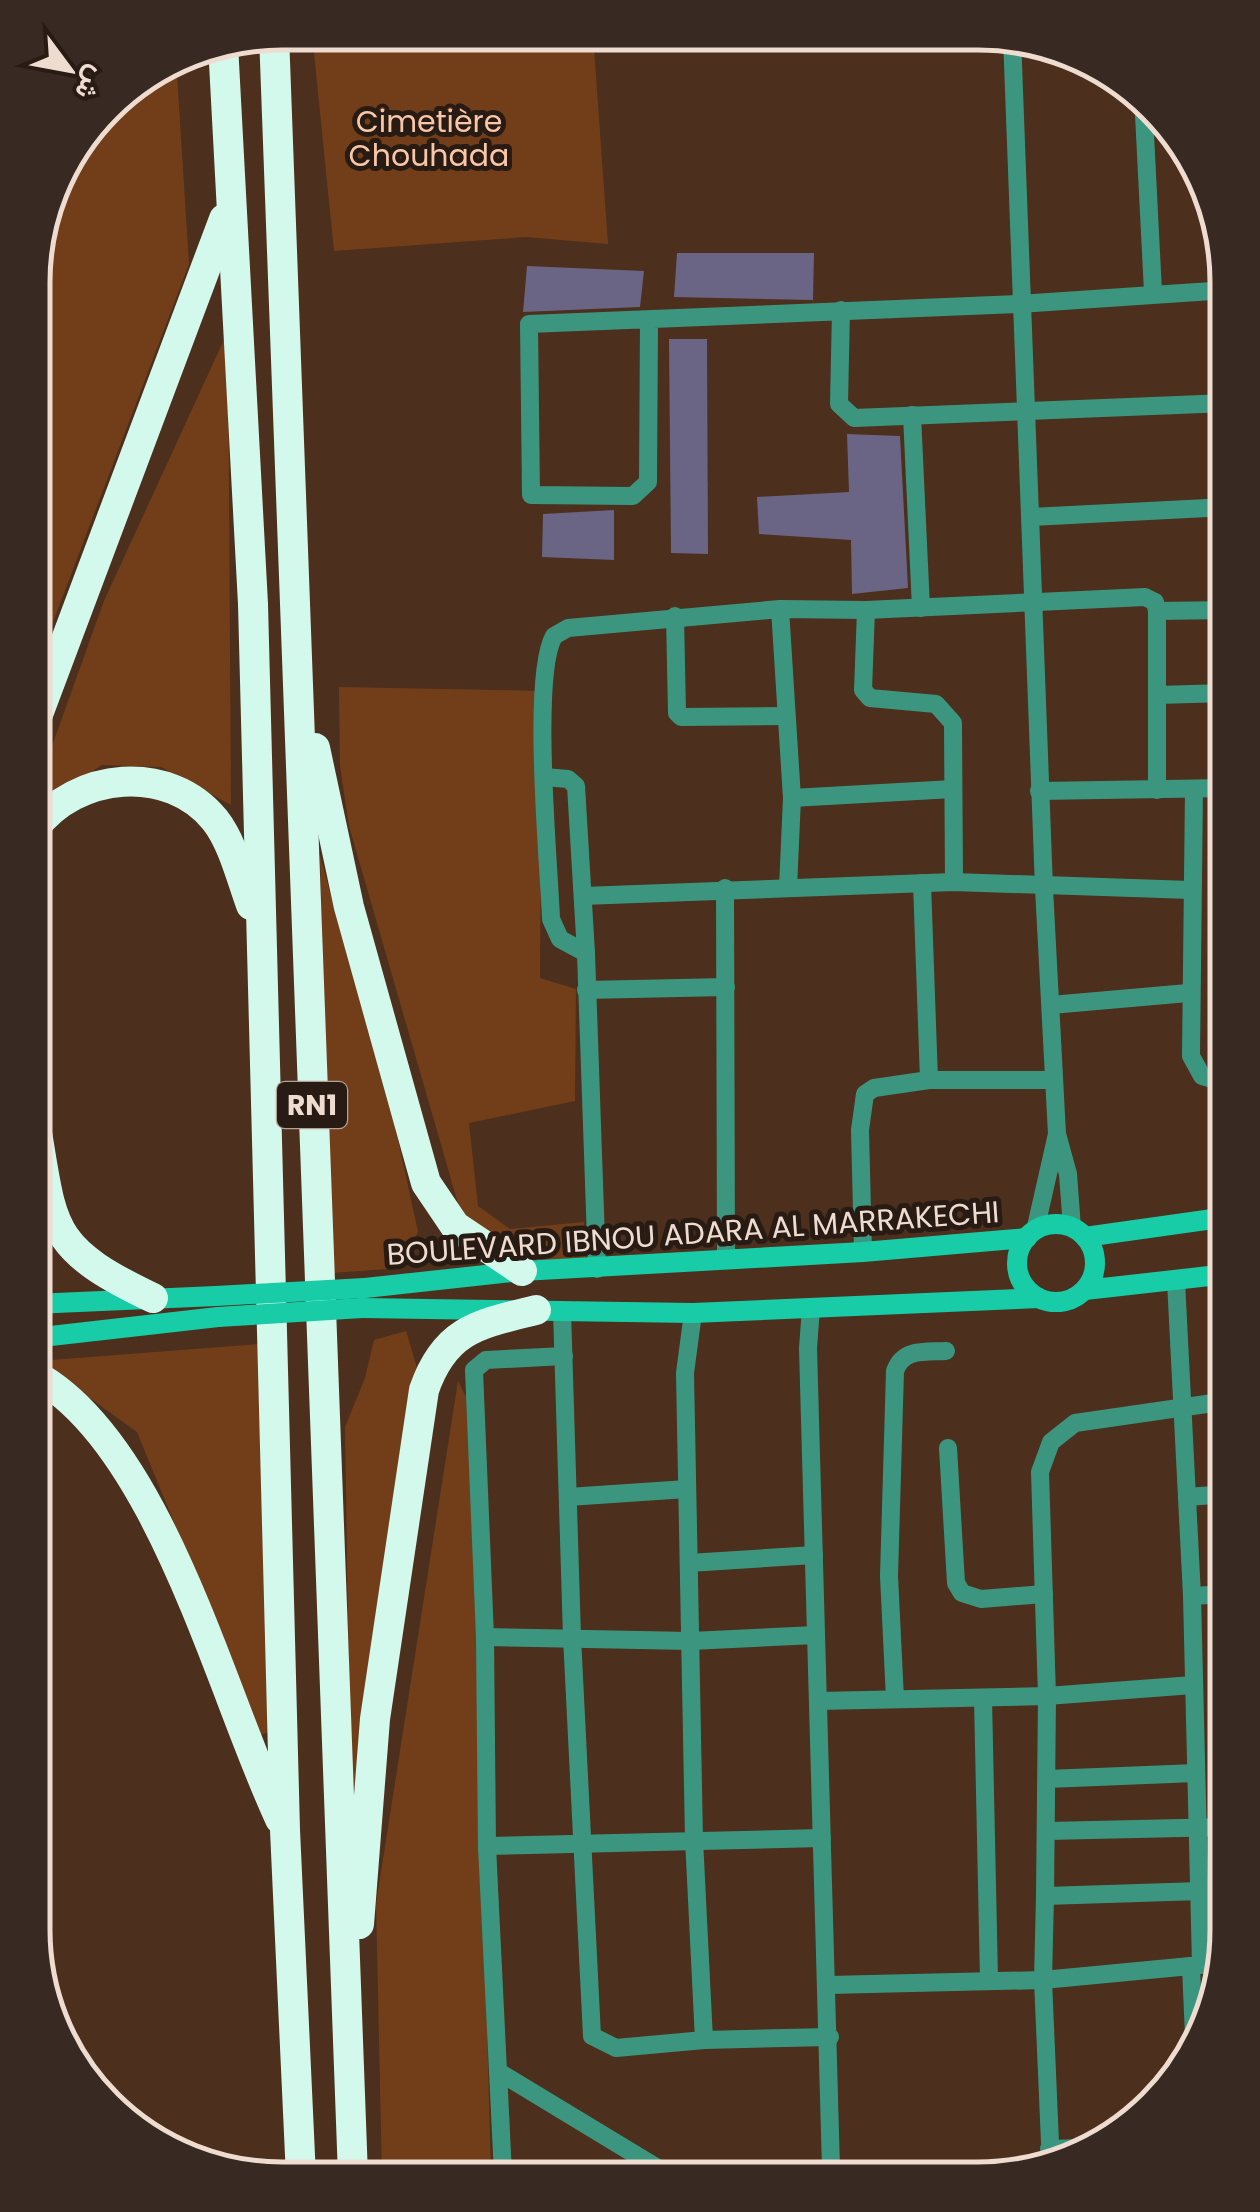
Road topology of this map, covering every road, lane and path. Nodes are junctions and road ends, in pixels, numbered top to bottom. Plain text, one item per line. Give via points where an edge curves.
1 (275, 50) edge
2 (1012, 53) edge
3 (223, 58) edge
4 (1144, 121) edge
5 (228, 207) junction
6 (1210, 290) edge
7 (1152, 292) junction
8 (1020, 304) junction
9 (841, 310) junction
10 (649, 320) junction
11 (1210, 403) edge
12 (1029, 412) junction
13 (912, 415) junction
14 (1210, 508) edge
15 (1032, 518) junction
16 (1035, 603) junction
17 (921, 608) junction
18 (780, 609) junction
19 (866, 610) junction
20 (1210, 610) edge
21 (1156, 611) junction
22 (296, 612) junction
23 (674, 616) junction
24 (50, 682) edge
25 (1210, 693) edge
26 (1157, 695) junction
27 (786, 716) junction
28 (544, 777) junction
29 (953, 789) junction
30 (1194, 789) junction
31 (1210, 789) edge
32 (1157, 790) junction
33 (1040, 791) junction
34 (792, 798) junction
35 (50, 816) edge
36 (954, 882) junction
37 (922, 883) junction
38 (725, 888) junction
39 (788, 888) junction
40 (1044, 888) junction
41 (1190, 890) junction
42 (583, 896) junction
43 (260, 929) junction
44 (586, 953) junction
45 (726, 987) junction
46 (586, 990) junction
47 (1188, 993) junction
48 (1051, 1005) junction
49 (1210, 1078) edge
50 (929, 1080) junction
51 (1054, 1080) junction
52 (1057, 1134) junction
53 (50, 1204) edge
54 (1210, 1219) edge
55 (1078, 1232) junction
56 (1031, 1234) junction
57 (863, 1252) junction
58 (726, 1260) junction
59 (597, 1269) junction
60 (522, 1271) junction
61 (1210, 1276) edge
62 (1176, 1281) junction
63 (1084, 1290) junction
64 (154, 1298) junction
65 (363, 1298) junction
66 (1039, 1298) junction
67 (50, 1303) edge
68 (217, 1306) junction
69 (812, 1308) junction
70 (549, 1310) junction
71 (693, 1313) junction
72 (50, 1335) edge
73 (946, 1351) dead end
74 (564, 1356) junction
75 (50, 1383) edge
76 (1210, 1404) edge
77 (1182, 1406) junction
78 (948, 1448) dead end
79 (688, 1488) junction
80 (1210, 1495) edge
81 (568, 1497) junction
82 (1187, 1497) junction
83 (814, 1555) junction
84 (689, 1563) junction
85 (1044, 1594) junction
86 (1210, 1595) edge
87 (1192, 1596) junction
88 (816, 1635) junction
89 (485, 1637) junction
90 (572, 1638) junction
91 (691, 1641) junction
92 (1192, 1684) junction
93 (1047, 1696) junction
94 (983, 1698) junction
95 (895, 1700) junction
96 (818, 1701) junction
97 (1196, 1773) junction
98 (1046, 1779) junction
99 (1199, 1827) junction
100 (1210, 1827) edge
101 (286, 1830) junction
102 (1047, 1831) junction
103 (694, 1838) junction
104 (822, 1838) junction
105 (582, 1842) junction
106 (487, 1846) junction
107 (1201, 1891) junction
108 (1045, 1896) junction
109 (1191, 1967) junction
110 (989, 1979) junction
111 (1043, 1980) junction
112 (828, 1985) junction
113 (1193, 2016) edge
114 (830, 2037) junction
115 (704, 2040) junction
116 (349, 2066) junction
117 (499, 2072) junction
118 (1050, 2151) edge
119 (301, 2162) edge
120 (352, 2162) edge
121 (503, 2162) edge
122 (634, 2162) edge
123 (832, 2162) edge

1 - 22 highway, RN1
2 - 8 street
3 - 5 highway, RN1
4 - 7 street
5 - 24 highway
5 - 43 highway, RN1 via 253,604
6 - 7 street
7 - 8 street
8 - 9 street
8 - 12 street
9 - 10 street
9 - 13 street via 839,404 854,418
10 - 10 street via 529,324 531,496 642,492 648,482
11 - 12 street
12 - 13 street
12 - 15 street
13 - 17 street
14 - 15 street
15 - 16 street
16 - 17 street
16 - 21 street via 1135,595 1151,599
16 - 33 street
17 - 19 street
18 - 19 street
18 - 23 street
18 - 27 street
19 - 29 street via 864,690 878,702 936,704 947,711 953,723
20 - 21 street
21 - 26 street
22 - 60 highway via 344,888 426,1184 455,1226
22 - 116 highway, RN1
23 - 27 street via 681,717
23 - 28 street via 568,628 554,636 545,661
25 - 26 street
26 - 32 street
27 - 34 street
28 - 42 street via 568,778 576,786
28 - 44 street via 552,919 560,939
29 - 34 street
29 - 36 street
30 - 31 street
30 - 32 street
30 - 41 street
32 - 33 street
33 - 40 street
34 - 39 street
35 - 43 highway via 73,796 108,781 175,789 202,804 218,824
36 - 37 street
36 - 40 street
37 - 39 street
37 - 50 street
38 - 39 street
38 - 42 street
38 - 45 street
40 - 41 street
40 - 48 street
41 - 47 street
42 - 44 street
43 - 101 highway, RN1
44 - 46 street
45 - 46 street
45 - 58 street
46 - 59 street
47 - 48 street
47 - 49 street via 1194,1069
48 - 51 street
50 - 51 street
50 - 57 street via 866,1094 860,1130
51 - 52 street
52 - 55 street
52 - 56 street
53 - 64 highway via 65,1243 88,1265
54 - 55 main road
55 - 56 main road via 1060,1224
55 - 63 main road via 1095,1263
56 - 57 main road, BOULEVARD IBNOU ADARA AL MARRAKECHI
56 - 66 main road via 1017,1264
57 - 58 main road, BOULEVARD IBNOU ADARA AL MARRAKECHI
58 - 59 main road, BOULEVARD IBNOU ADARA AL MARRAKECHI
59 - 60 main road, BOULEVARD IBNOU ADARA AL MARRAKECHI
60 - 65 main road, BOULEVARD IBNOU ADARA AL MARRAKECHI
61 - 62 main road
62 - 63 main road
62 - 77 street
63 - 66 main road via 1063,1302
64 - 67 main road
64 - 68 main road
65 - 68 main road, bridge
65 - 70 main road, BOULEVARD IBNOU ADARA AL MARRAKECHI
66 - 69 main road, BOULEVARD IBNOU ADARA AL MARRAKECHI
68 - 72 main road
69 - 71 main road, BOULEVARD IBNOU ADARA AL MARRAKECHI
69 - 83 street
70 - 71 main road, BOULEVARD IBNOU ADARA AL MARRAKECHI
70 - 74 street
70 - 116 highway via 482,1323 454,1339 434,1362 424,1390 375,1719
71 - 79 street via 685,1373
73 - 95 street via 913,1352 895,1371 889,1576
74 - 81 street
74 - 89 street via 486,1360 474,1370
75 - 101 highway via 87,1415 167,1546
76 - 77 street
77 - 82 street
77 - 85 street via 1076,1422 1051,1442 1040,1472
78 - 85 street via 956,1583 962,1593 981,1600
79 - 81 street
79 - 84 street
80 - 82 street
81 - 90 street
82 - 87 street
83 - 84 street
83 - 88 street
84 - 91 street
85 - 93 street
86 - 87 street
87 - 92 street
88 - 91 street
88 - 96 street
89 - 90 street
89 - 106 street
90 - 91 street
90 - 105 street
91 - 103 street
92 - 93 street
92 - 97 street
93 - 94 street
93 - 98 street
94 - 95 street
94 - 110 street
95 - 96 street
96 - 104 street
97 - 98 street
97 - 99 street
98 - 102 street
99 - 100 street
99 - 102 street
99 - 107 street
101 - 119 highway, RN1
102 - 108 street
103 - 104 street
103 - 105 street
103 - 115 street
104 - 112 street
105 - 106 street
105 - 115 street via 592,2036 616,2048
106 - 117 street
107 - 108 street
107 - 109 street via 1201,1965
108 - 111 street
109 - 111 street
109 - 113 street
110 - 111 street
110 - 112 street
111 - 118 street
112 - 114 street
114 - 115 street
114 - 123 street
116 - 120 highway, RN1
117 - 121 street
117 - 122 street

